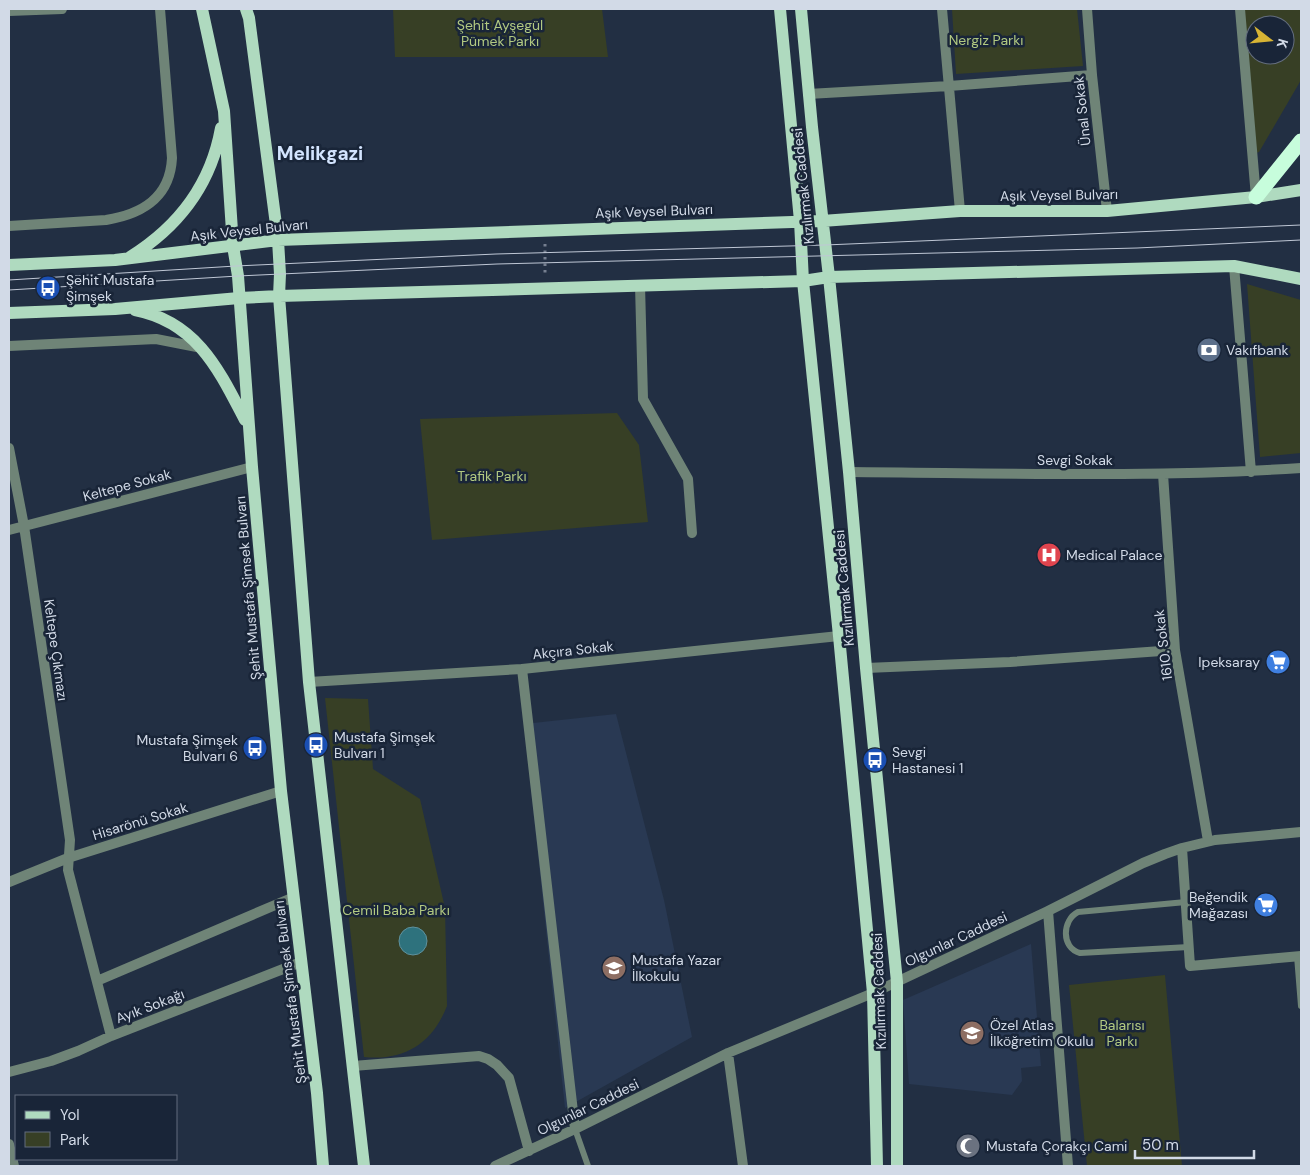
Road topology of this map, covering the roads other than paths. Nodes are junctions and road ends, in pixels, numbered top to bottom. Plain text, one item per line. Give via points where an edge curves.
1 (62, 9) edge
2 (160, 9) edge
3 (202, 9) edge
4 (246, 9) edge
5 (780, 9) edge
6 (801, 9) edge
7 (942, 9) edge
8 (1086, 9) edge
9 (1240, 9) edge
10 (9, 11) edge
11 (1092, 75) junction
12 (949, 86) junction
13 (808, 94) junction
14 (224, 111) junction
15 (1301, 141) edge
16 (1301, 190) edge
17 (1256, 197) junction
18 (1107, 210) junction
19 (960, 212) junction
20 (800, 221) junction
21 (822, 221) junction
22 (9, 226) edge
23 (278, 240) junction
24 (233, 246) junction
25 (128, 259) junction
26 (9, 265) edge
27 (1234, 266) junction
28 (829, 277) junction
29 (1301, 280) edge
30 (803, 281) junction
31 (640, 286) junction
32 (279, 296) junction
33 (239, 298) junction
34 (115, 309) junction
35 (9, 313) edge
36 (9, 346) edge
37 (202, 348) junction
38 (248, 426) junction
39 (9, 448) edge
40 (252, 467) junction
41 (1301, 468) edge
42 (849, 472) junction
43 (1250, 472) junction
44 (1163, 474) junction
45 (24, 526) junction
46 (9, 530) edge
47 (692, 533) dead end
48 (839, 636) junction
49 (1175, 650) junction
50 (866, 668) junction
51 (522, 669) junction
52 (309, 682) junction
53 (281, 791) junction
54 (1301, 832) edge
55 (1208, 841) junction
56 (1182, 848) junction
57 (68, 858) junction
58 (9, 882) edge
59 (294, 897) junction
60 (1068, 901) junction
61 (1186, 902) junction
62 (1048, 911) junction
63 (1075, 913) junction
64 (1188, 947) junction
65 (1299, 956) edge
66 (301, 962) junction
67 (97, 981) junction
68 (897, 982) junction
69 (873, 993) junction
70 (1301, 1006) edge
71 (111, 1036) junction
72 (728, 1053) junction
73 (353, 1066) junction
74 (9, 1072) edge
75 (575, 1129) junction
76 (9, 1144) edge
77 (529, 1151) junction
78 (14, 1166) edge
79 (323, 1166) edge
80 (364, 1166) edge
81 (496, 1166) edge
82 (588, 1166) edge
83 (743, 1166) edge
84 (877, 1166) edge
85 (897, 1166) edge
86 (1068, 1166) edge

1 - 10 street
2 - 22 street via 172,158 170,176 160,194 143,208 119,218
3 - 14 main road, Şehit Mustafa Şimsek Bulvarı
4 - 23 main road
5 - 20 main road, Kızılırmak Caddesi
6 - 13 main road, Kızılırmak Caddesi
7 - 12 street
8 - 11 street, Ünal Sokak
9 - 17 street
11 - 12 street
11 - 18 street, Ünal Sokak
12 - 13 street
12 - 19 street
13 - 21 main road, Kızılırmak Caddesi
14 - 24 main road, Şehit Mustafa Şimsek Bulvarı
14 - 25 main road via 216,150 190,204 162,235
15 - 17 highway
16 - 17 main road, Aşık Veysel Bulvarı
17 - 18 main road, Aşık Veysel Bulvarı
18 - 19 main road, Aşık Veysel Bulvarı
19 - 21 main road, Aşık Veysel Bulvarı
20 - 21 main road, Aşık Veysel Bulvarı
20 - 23 main road, Aşık Veysel Bulvarı
20 - 30 main road, Kızılırmak Caddesi
21 - 28 main road, Kızılırmak Caddesi
23 - 24 main road, Aşık Veysel Bulvarı
23 - 32 main road
24 - 25 main road, Aşık Veysel Bulvarı
24 - 33 main road, Şehit Mustafa Şimsek Bulvarı
25 - 26 main road, Aşık Veysel Bulvarı
27 - 28 main road
27 - 29 main road
27 - 43 street
28 - 30 main road
28 - 42 main road, Kızılırmak Caddesi
30 - 31 main road
30 - 48 main road, Kızılırmak Caddesi
31 - 32 main road
31 - 47 street via 643,399 688,479
32 - 33 main road
32 - 52 main road
33 - 34 main road
33 - 38 main road, Şehit Mustafa Şimsek Bulvarı
34 - 35 main road
34 - 37 main road via 158,317 184,331
36 - 37 street via 156,340
37 - 38 main road
38 - 40 main road, Şehit Mustafa Şimsek Bulvarı
39 - 45 street, Keltepe Çıkmazı
40 - 45 street, Keltepe Sokak
40 - 53 main road, Şehit Mustafa Şimsek Bulvarı
41 - 43 street, Sevgi Sokak
42 - 44 street, Sevgi Sokak
42 - 50 main road, Kızılırmak Caddesi
43 - 44 street, Sevgi Sokak
44 - 49 street, 1610. Sokak
45 - 46 street, Keltepe Sokak
45 - 57 street, Keltepe Çıkmazı via 70,840
48 - 51 street, Akçıra Sokak
48 - 69 main road, Kızılırmak Caddesi
49 - 50 street
49 - 55 street, 1610. Sokak
50 - 68 main road, Kızılırmak Caddesi
51 - 52 street, Akçıra Sokak
51 - 75 street
52 - 73 main road
53 - 57 street, Hisarönü Sokak
53 - 59 main road, Şehit Mustafa Şimsek Bulvarı
54 - 55 street, Olgunlar Caddesi
55 - 56 street, Olgunlar Caddesi
56 - 60 street, Olgunlar Caddesi via 1143,863
56 - 61 street
57 - 58 street, Hisarönü Sokak
57 - 67 street, Keltepe Çıkmazı via 68,870
59 - 66 main road, Şehit Mustafa Şimsek Bulvarı
59 - 67 street
60 - 62 street, Olgunlar Caddesi
60 - 63 lane
61 - 63 lane
61 - 64 street
62 - 68 street, Olgunlar Caddesi
62 - 86 street
63 - 64 lane via 1067,924 1067,941 1076,952
64 - 65 street via 1190,966
65 - 70 lane
66 - 71 street, Ayık Sokağı
66 - 79 main road, Şehit Mustafa Şimsek Bulvarı
67 - 71 street, Keltepe Çıkmazı
68 - 69 street, Olgunlar Caddesi
68 - 85 main road, Kızılırmak Caddesi
69 - 72 street, Olgunlar Caddesi
69 - 84 main road, Kızılırmak Caddesi
71 - 74 street, Ayık Sokağı via 69,1054
72 - 75 street, Olgunlar Caddesi
72 - 83 street
73 - 77 street via 478,1056 488,1059 509,1078
73 - 80 main road
75 - 77 street, Olgunlar Caddesi
75 - 82 lane
76 - 78 street
77 - 81 street, Olgunlar Caddesi

